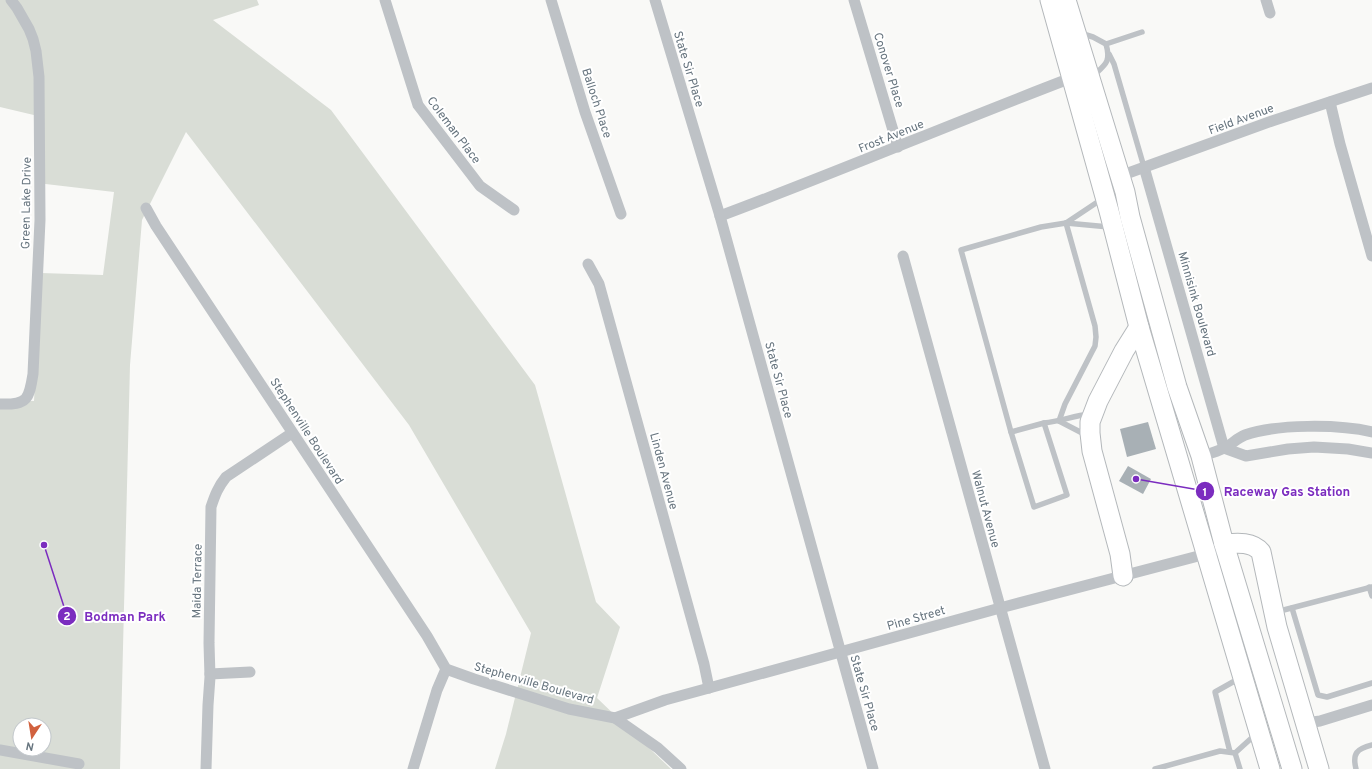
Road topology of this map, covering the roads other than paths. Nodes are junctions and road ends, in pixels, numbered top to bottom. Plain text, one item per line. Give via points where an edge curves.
1 (11, 0) edge
2 (385, 0) edge
3 (551, 0) edge
4 (655, 0) edge
5 (854, 0) edge
6 (1050, 0) edge
7 (1066, 0) edge
8 (1266, 0) edge
9 (1270, 13) dead end
10 (1076, 32) junction
11 (1142, 32) dead end
12 (1106, 44) junction
13 (1109, 54) junction
14 (1080, 78) junction
15 (1372, 88) edge
16 (1330, 102) junction
17 (898, 147) junction
18 (1144, 167) junction
19 (1120, 176) junction
20 (1105, 197) junction
21 (146, 208) dead end
22 (514, 210) dead end
23 (621, 214) dead end
24 (720, 216) junction
25 (1066, 223) junction
26 (1114, 227) junction
27 (903, 256) dead end
28 (1372, 256) edge
29 (588, 264) dead end
30 (1140, 327) junction
31 (0, 404) edge
32 (1093, 413) junction
33 (1059, 421) junction
34 (1044, 423) junction
35 (292, 432) junction
36 (1011, 432) junction
37 (1372, 432) edge
38 (1090, 437) junction
39 (1224, 448) junction
40 (1372, 453) edge
41 (1201, 456) junction
42 (1224, 544) junction
43 (1206, 554) junction
44 (1123, 576) junction
45 (1371, 587) edge
46 (1372, 596) edge
47 (1000, 608) junction
48 (1292, 608) junction
49 (1274, 613) junction
50 (840, 652) junction
51 (446, 669) junction
52 (250, 672) dead end
53 (210, 674) junction
54 (1242, 677) junction
55 (1372, 683) edge
56 (709, 688) junction
57 (1372, 705) edge
58 (615, 718) junction
59 (1306, 723) junction
60 (1258, 733) junction
61 (1372, 744) edge
62 (0, 750) edge
63 (1233, 753) junction
64 (79, 764) dead end
65 (206, 769) edge
66 (413, 769) edge
67 (681, 769) edge
68 (873, 769) edge
69 (1044, 769) edge
70 (1155, 769) edge
71 (1240, 769) edge
72 (1270, 769) edge
73 (1292, 769) edge
74 (1319, 769) edge
75 (1356, 769) edge

1 - 31 street, Green Lake Drive via 25,22 36,51 39,77 40,220 33,374 30,391 22,402 15,405
2 - 22 street, Coleman Place via 418,105 480,186
3 - 23 street, Balloch Place via 585,112
4 - 24 street, State Sir Place
5 - 17 street, Conover Place
6 - 14 highway
7 - 10 highway
8 - 9 street
10 - 12 lane via 1093,36
10 - 14 highway
11 - 12 lane
12 - 13 lane
13 - 14 lane via 1105,65
13 - 18 lane
14 - 17 street, Frost Avenue via 992,108
14 - 19 highway
14 - 20 highway
15 - 16 street, Field Avenue
16 - 18 street, Field Avenue
16 - 28 street
17 - 24 street, Frost Avenue
18 - 19 street, Field Avenue
18 - 39 street, Minnisink Boulevard
19 - 41 highway via 1177,387
20 - 25 lane
20 - 26 highway
21 - 35 street, Stephenville Boulevard
24 - 50 street, State Sir Place
25 - 26 lane
25 - 33 lane via 1096,337 1092,355 1065,404
25 - 36 lane via 1041,227 961,250
26 - 30 highway
27 - 47 street, Walnut Avenue
29 - 56 street, Linden Avenue via 599,284 615,340
30 - 32 highway via 1124,351
30 - 43 highway
32 - 33 lane
32 - 38 highway
33 - 34 lane
33 - 38 lane
34 - 36 lane
34 - 36 lane via 1067,495 1034,507
35 - 51 street, Stephenville Boulevard via 427,636
35 - 53 street, Maida Terrace via 226,477 216,492 211,507
37 - 39 street via 1336,427 1281,428 1244,436
38 - 44 highway via 1120,554
39 - 40 street via 1246,456 1314,447
39 - 41 street
41 - 42 highway
42 - 43 street, Pine Street
42 - 49 highway via 1246,544 1258,548 1261,552
42 - 73 highway
43 - 44 street, Pine Street
43 - 54 highway
44 - 47 street, Pine Street
45 - 46 lane
45 - 48 lane
47 - 50 street, Pine Street
47 - 69 street, Walnut Avenue
48 - 49 lane
48 - 55 lane via 1318,695 1327,697
49 - 59 highway
50 - 56 street, Pine Street
50 - 68 street, State Sir Place
51 - 58 street, Stephenville Boulevard via 569,709
51 - 66 street
52 - 53 street
53 - 65 street, Maida Terrace
54 - 60 highway
54 - 63 lane via 1215,692
56 - 58 street, Pine Street
57 - 59 street
58 - 67 street via 658,748
59 - 74 highway
60 - 63 lane
60 - 72 highway
61 - 75 lane via 1357,751 1354,756
62 - 64 street
63 - 70 lane via 1220,751
63 - 71 lane

